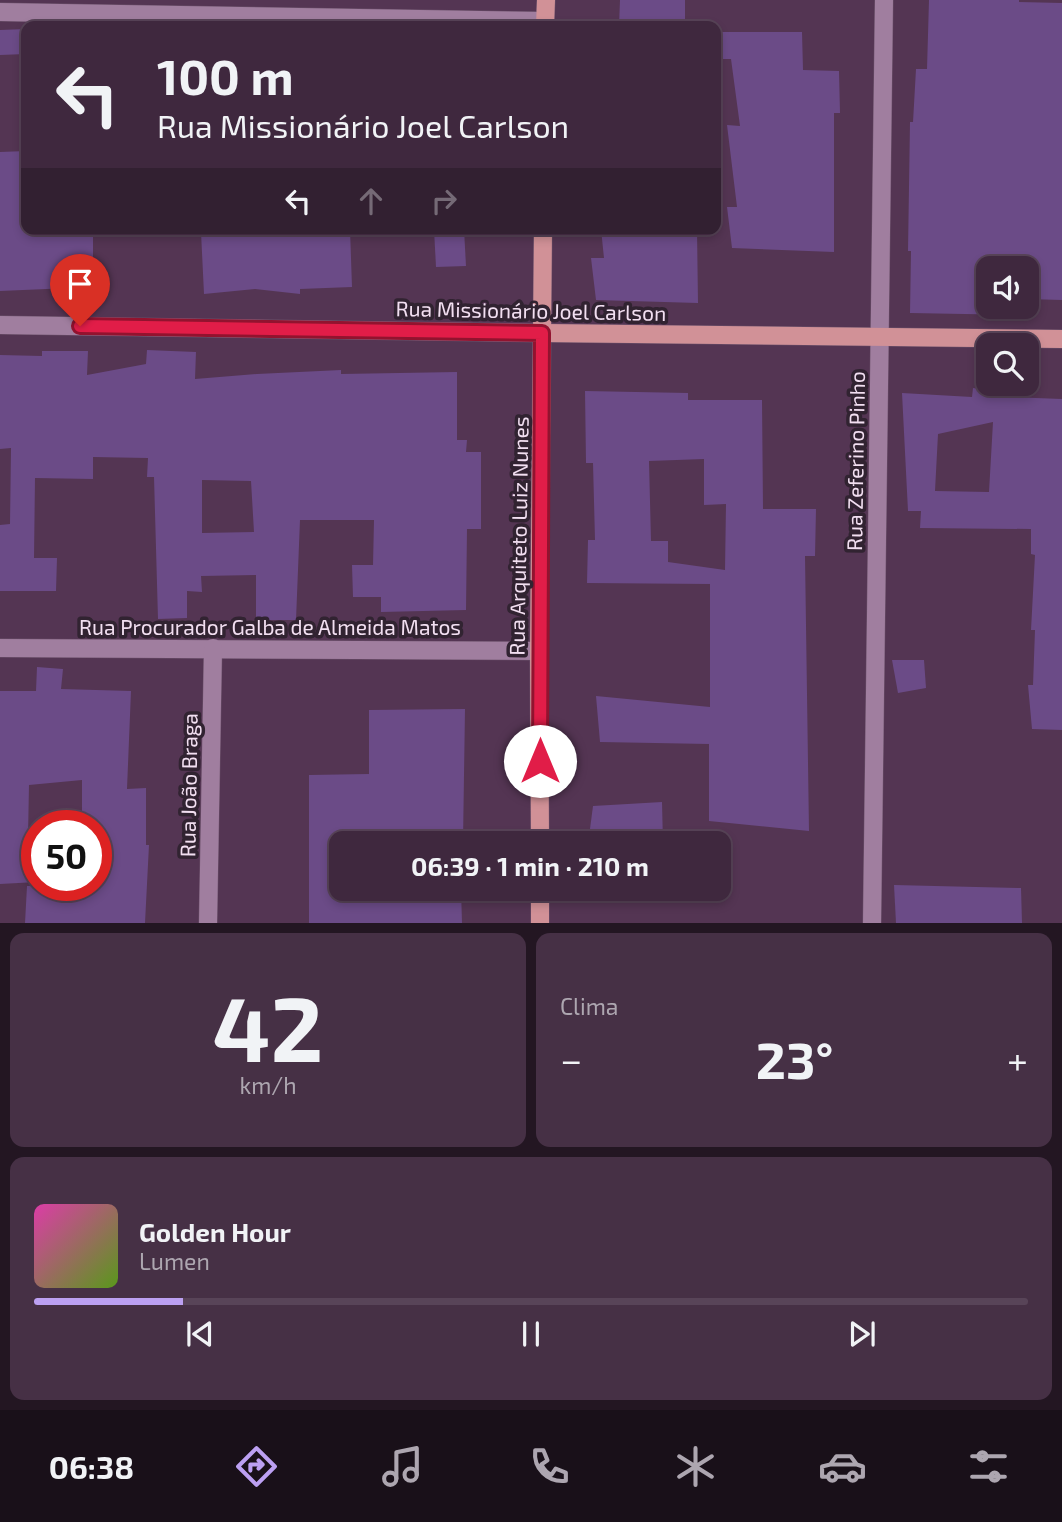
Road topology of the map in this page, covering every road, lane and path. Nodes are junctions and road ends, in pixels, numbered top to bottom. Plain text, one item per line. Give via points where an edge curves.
1 (546, 0) edge
2 (884, 0) edge
3 (0, 12) edge
4 (409, 21) edge
5 (545, 21) edge
6 (543, 235) edge
7 (0, 325) edge
8 (542, 333) junction
9 (879, 337) junction
10 (1062, 339) edge
11 (0, 648) edge
12 (214, 648) junction
13 (539, 651) junction
14 (540, 831) edge
15 (540, 901) edge
16 (208, 923) edge
17 (540, 923) edge
18 (872, 923) edge

1 - 5 main road
2 - 9 street, Rua Zeferino Pinho
3 - 4 street
6 - 8 main road, Rua Arquiteto Luiz Nunes
7 - 8 street, Rua Missionário Joel Carlson
8 - 9 main road, Rua Missionário Joel Carlson
8 - 13 main road, Rua Arquiteto Luiz Nunes
9 - 10 main road, Rua Missionário Joel Carlson
9 - 18 street, Rua Zeferino Pinho
11 - 12 street, Rua Procurador Galba de Almeida Matos
12 - 13 street, Rua Procurador Galba de Almeida Matos
12 - 16 street, Rua João Braga
13 - 14 main road, Rua Arquiteto Luiz Nunes
15 - 17 main road

